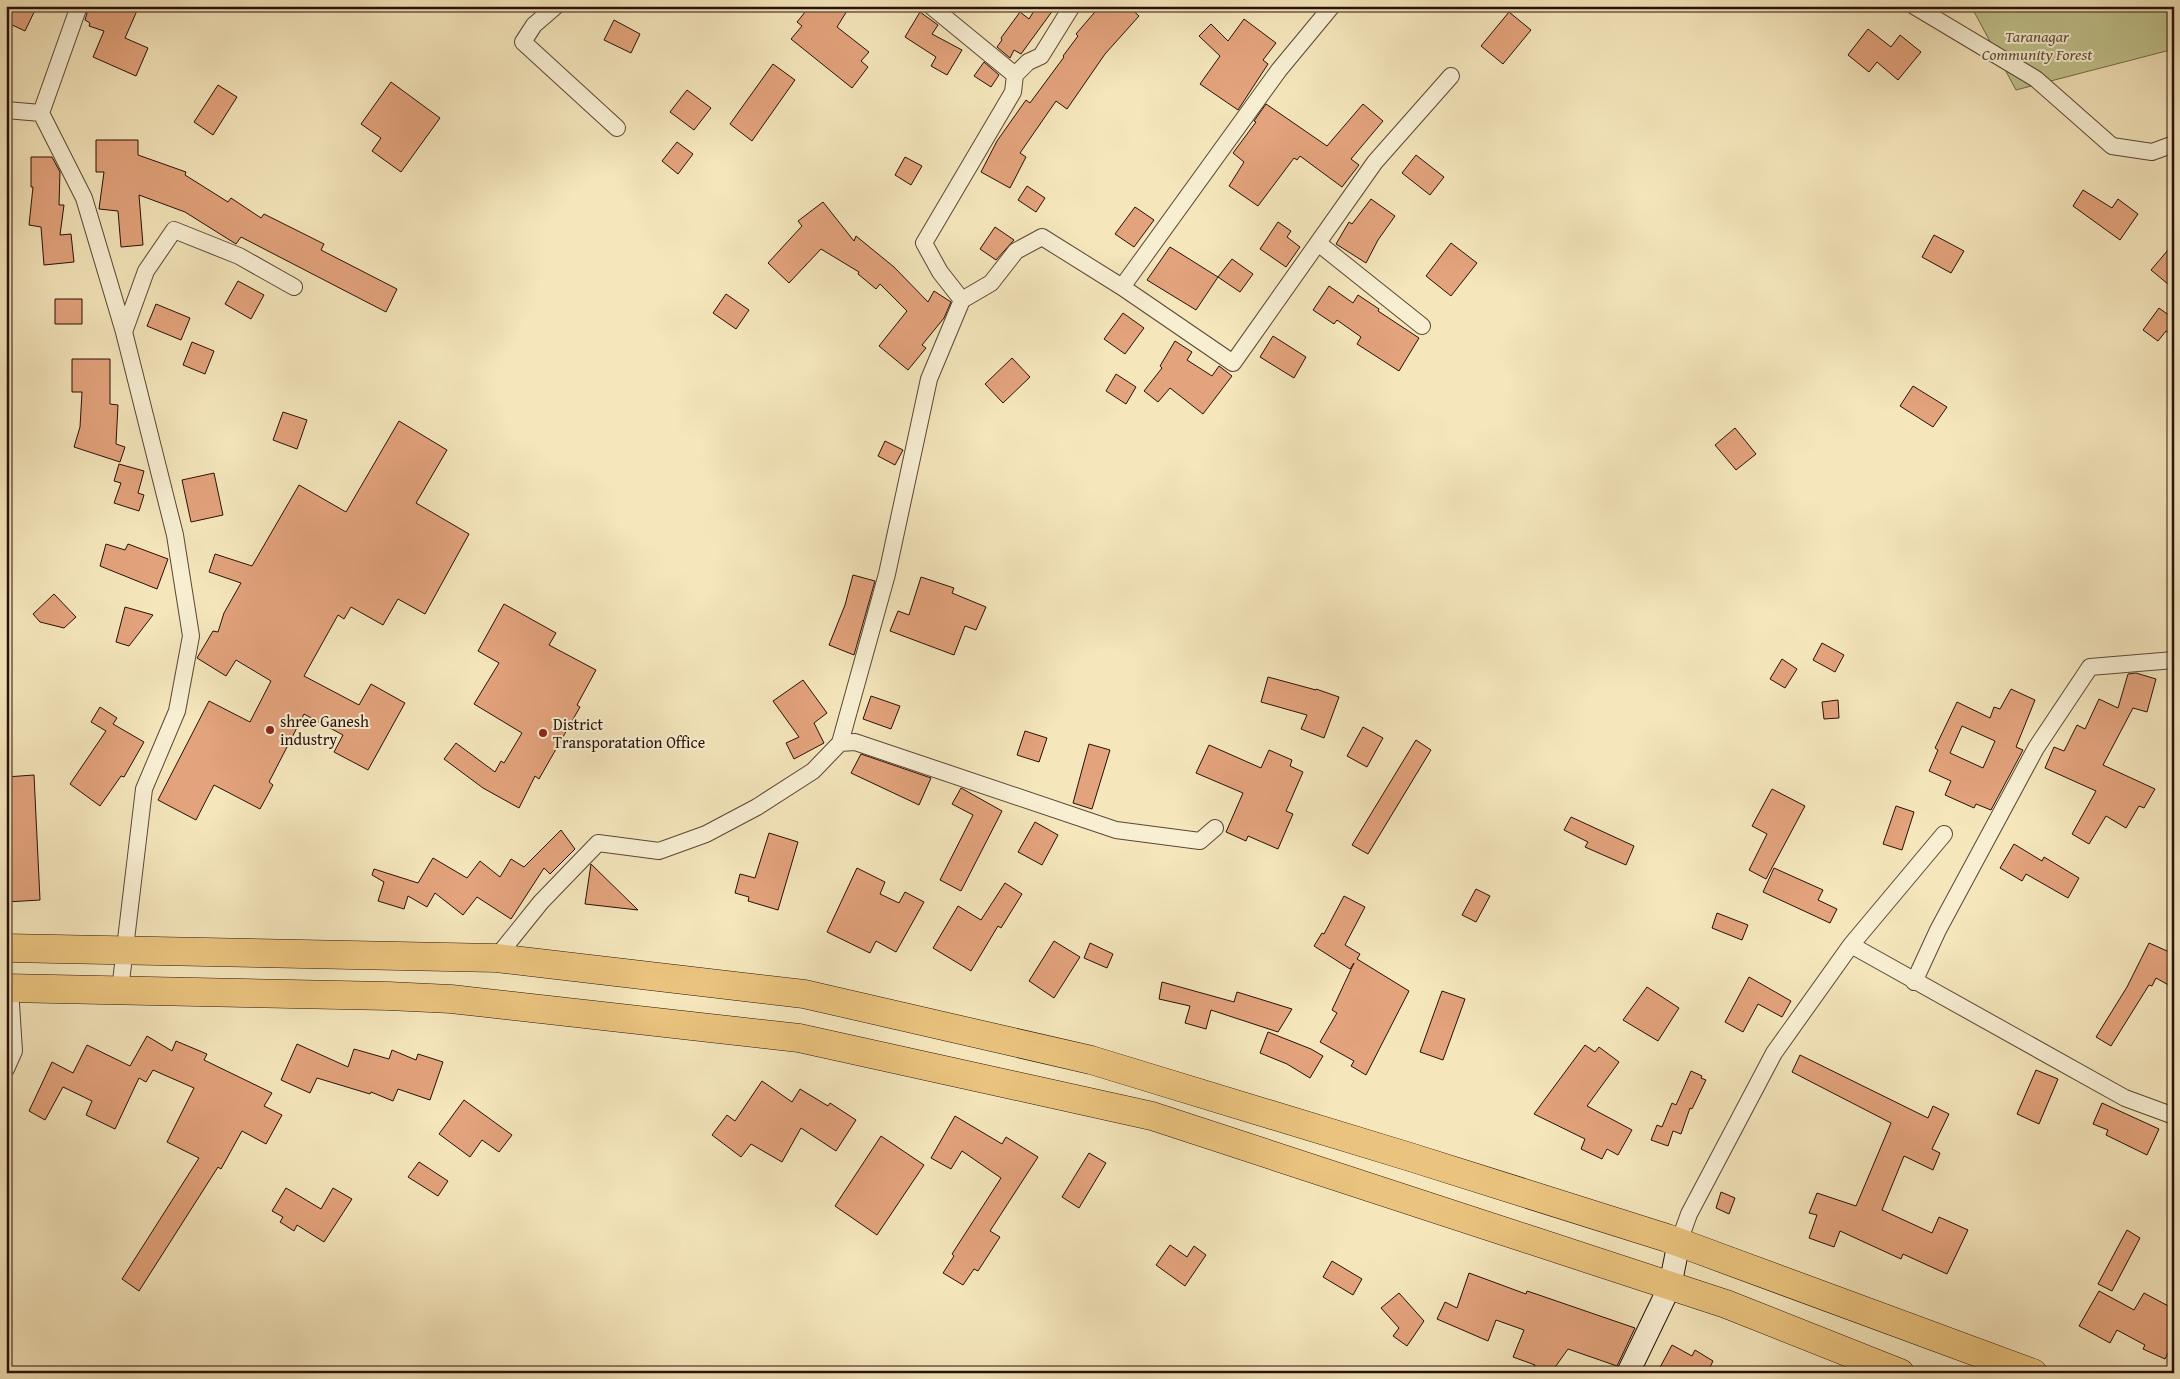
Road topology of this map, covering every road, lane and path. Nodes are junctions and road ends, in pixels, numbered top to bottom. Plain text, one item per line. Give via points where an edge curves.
1 (79, 6) edge
2 (556, 6) edge
3 (931, 6) edge
4 (1072, 6) edge
5 (1332, 6) edge
6 (1914, 6) edge
7 (1015, 75) junction
8 (1452, 76) dead end
9 (6, 110) edge
10 (41, 113) junction
11 (616, 128) dead end
12 (2174, 144) edge
13 (1318, 243) junction
14 (294, 287) dead end
15 (1122, 287) junction
16 (962, 300) junction
17 (1422, 326) dead end
18 (124, 332) junction
19 (2174, 660) edge
20 (840, 743) junction
21 (1215, 828) dead end
22 (1944, 834) dead end
23 (1851, 946) junction
24 (6, 948) edge
25 (123, 951) junction
26 (496, 958) junction
27 (1914, 982) junction
28 (8, 988) edge
29 (120, 990) junction
30 (6, 1069) edge
31 (2174, 1116) edge
32 (1678, 1242) junction
33 (1670, 1286) junction
34 (1628, 1373) edge
35 (1900, 1373) edge
36 (2033, 1373) edge

1 - 10 street
2 - 11 street via 534,25 523,42
3 - 7 street
4 - 7 street via 1041,56 1028,62
5 - 15 street via 1279,70
6 - 12 street via 2036,78 2112,146 2152,152
7 - 16 street via 1013,92 924,243 940,272
8 - 13 street via 1375,162
9 - 10 street
10 - 18 street via 84,198
13 - 15 street via 1233,364
13 - 17 street
14 - 18 street via 239,256 174,230 146,271
15 - 16 street via 1042,237 1016,251 991,283
16 - 20 street via 928,379 886,574
18 - 25 street via 175,535 191,636 177,711 144,789
19 - 27 street via 2090,667 2036,748 1938,930
20 - 21 street via 855,742 1116,830 1200,841
20 - 26 street via 813,771 757,807 706,834 659,851 598,843 541,902
22 - 23 street
23 - 27 street
23 - 32 street via 1774,1053 1689,1214
24 - 25 highway
25 - 26 highway
25 - 29 street
26 - 32 highway via 804,994 1091,1060
27 - 31 street via 2125,1098
28 - 29 highway
28 - 30 street via 14,1051
29 - 33 highway via 451,999 799,1038 1152,1116
32 - 33 main road
32 - 36 highway
33 - 34 main road
33 - 35 highway via 1726,1304

